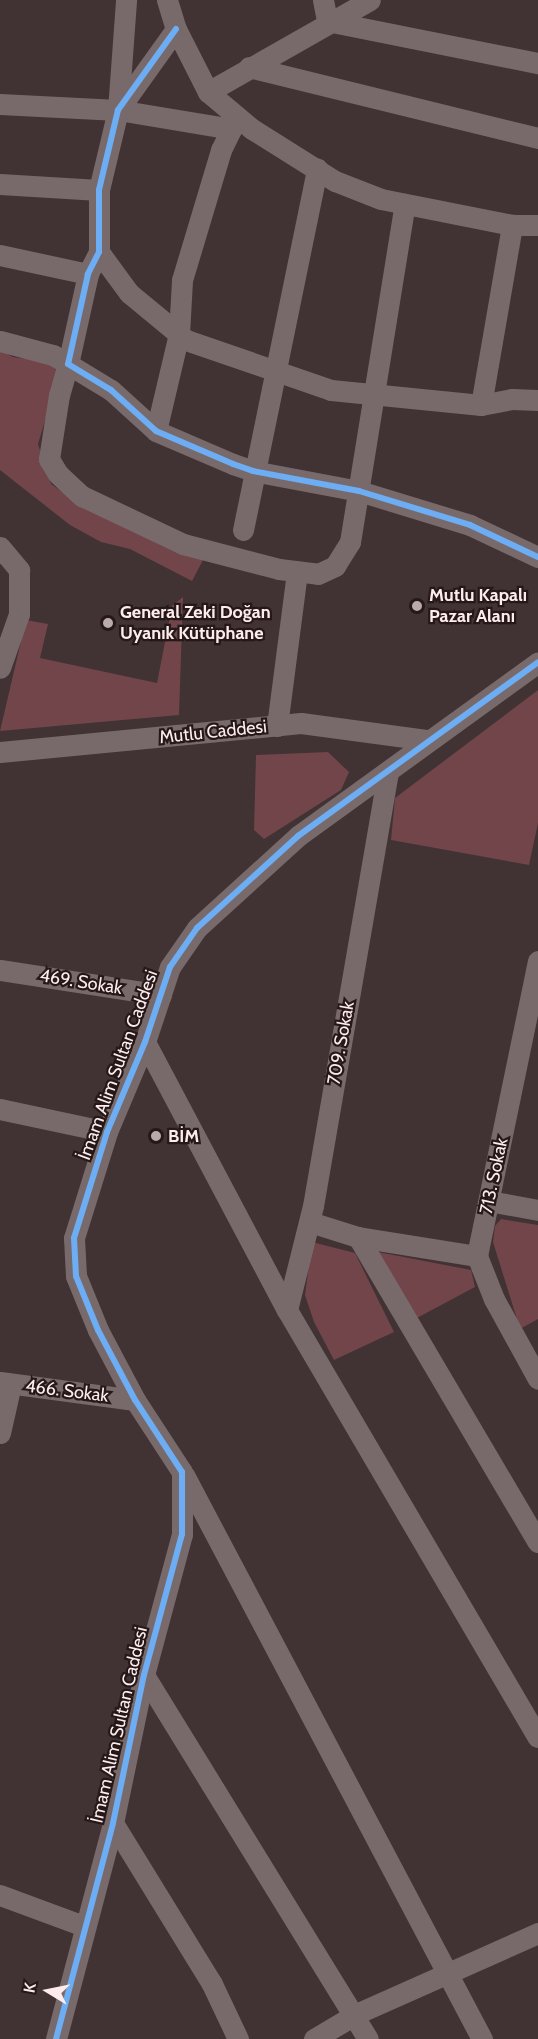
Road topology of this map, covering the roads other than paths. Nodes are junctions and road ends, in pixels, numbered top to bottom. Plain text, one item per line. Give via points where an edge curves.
1 (126, 0) edge
2 (167, 0) edge
3 (323, 0) edge
4 (370, 0) edge
5 (327, 21) junction
6 (176, 28) junction
7 (538, 63) edge
8 (249, 67) junction
9 (208, 92) junction
10 (0, 104) edge
11 (118, 110) junction
12 (234, 123) junction
13 (538, 138) edge
14 (317, 170) junction
15 (0, 184) edge
16 (99, 190) junction
17 (405, 204) junction
18 (512, 225) junction
19 (538, 225) edge
20 (99, 252) junction
21 (0, 255) edge
22 (88, 274) junction
23 (179, 334) junction
24 (0, 341) edge
25 (68, 364) junction
26 (276, 371) junction
27 (375, 397) junction
28 (538, 400) edge
29 (481, 405) junction
30 (156, 431) junction
31 (253, 471) junction
32 (359, 491) junction
33 (243, 530) dead end
34 (0, 548) edge
35 (538, 557) edge
36 (297, 571) junction
37 (538, 662) edge
38 (0, 668) edge
39 (277, 726) junction
40 (426, 740) junction
41 (0, 753) edge
42 (388, 774) junction
43 (538, 961) edge
44 (0, 970) edge
45 (161, 995) junction
46 (145, 1042) junction
47 (0, 1109) edge
48 (107, 1132) junction
49 (489, 1201) junction
50 (538, 1210) edge
51 (310, 1222) junction
52 (358, 1238) junction
53 (477, 1256) junction
54 (287, 1310) junction
55 (538, 1379) edge
56 (5, 1383) edge
57 (135, 1400) junction
58 (0, 1433) edge
59 (182, 1472) junction
60 (538, 1542) edge
61 (144, 1675) junction
62 (538, 1737) edge
63 (113, 1823) junction
64 (0, 1895) edge
65 (84, 1926) junction
66 (538, 1933) edge
67 (449, 1974) junction
68 (356, 2014) junction
69 (56, 2039) edge
70 (238, 2039) edge
71 (314, 2039) edge
72 (368, 2039) edge
73 (482, 2039) edge

1 - 11 street
2 - 6 street
3 - 5 street
4 - 5 street
5 - 7 street
5 - 8 street
6 - 9 street
6 - 11 street
8 - 9 street
8 - 13 street
9 - 12 street
10 - 11 street
11 - 12 street
11 - 16 street
12 - 14 street
12 - 23 street via 182,280
14 - 17 street via 381,199
14 - 26 street
15 - 16 street
16 - 20 street
17 - 18 street
17 - 27 street
18 - 19 street
18 - 29 street
20 - 22 street
20 - 23 street via 129,293
21 - 22 street
22 - 25 street
23 - 26 street via 186,340
23 - 30 street
24 - 25 street via 53,355
25 - 30 street via 111,390
25 - 36 street via 49,459 67,484 119,516 183,544
26 - 27 street via 331,390
26 - 31 street
27 - 29 street
27 - 32 street
28 - 29 street via 512,399
30 - 31 street
31 - 32 street
31 - 33 street
32 - 35 street via 470,525
32 - 36 street via 350,542 335,566 318,574
34 - 38 street via 19,570 18,614
36 - 39 street
37 - 40 street, İmam Alim Sultan Caddesi
39 - 40 street, Mutlu Caddesi via 301,723
39 - 41 street, Mutlu Caddesi
40 - 42 street, İmam Alim Sultan Caddesi
42 - 45 street, İmam Alim Sultan Caddesi via 298,836 196,928 170,967
42 - 51 street, 709. Sokak
43 - 49 street, 713. Sokak
44 - 45 street, 469. Sokak
45 - 46 street, İmam Alim Sultan Caddesi
46 - 48 street, İmam Alim Sultan Caddesi
46 - 54 street
47 - 48 street
48 - 57 street, İmam Alim Sultan Caddesi via 74,1238 76,1276
49 - 50 street
49 - 53 street, 713. Sokak
51 - 52 street
51 - 54 street, 709. Sokak
52 - 53 street
52 - 60 street
53 - 55 street via 509,1329
54 - 62 street
56 - 57 street, 466. Sokak
56 - 58 street
57 - 59 street, İmam Alim Sultan Caddesi
59 - 61 street, İmam Alim Sultan Caddesi via 183,1534
59 - 67 street
61 - 63 street, İmam Alim Sultan Caddesi
61 - 68 street
63 - 65 street, İmam Alim Sultan Caddesi
63 - 70 street via 212,1984
64 - 65 street
65 - 69 street, İmam Alim Sultan Caddesi
66 - 67 street
67 - 68 street
67 - 73 street
68 - 71 street
68 - 72 street

